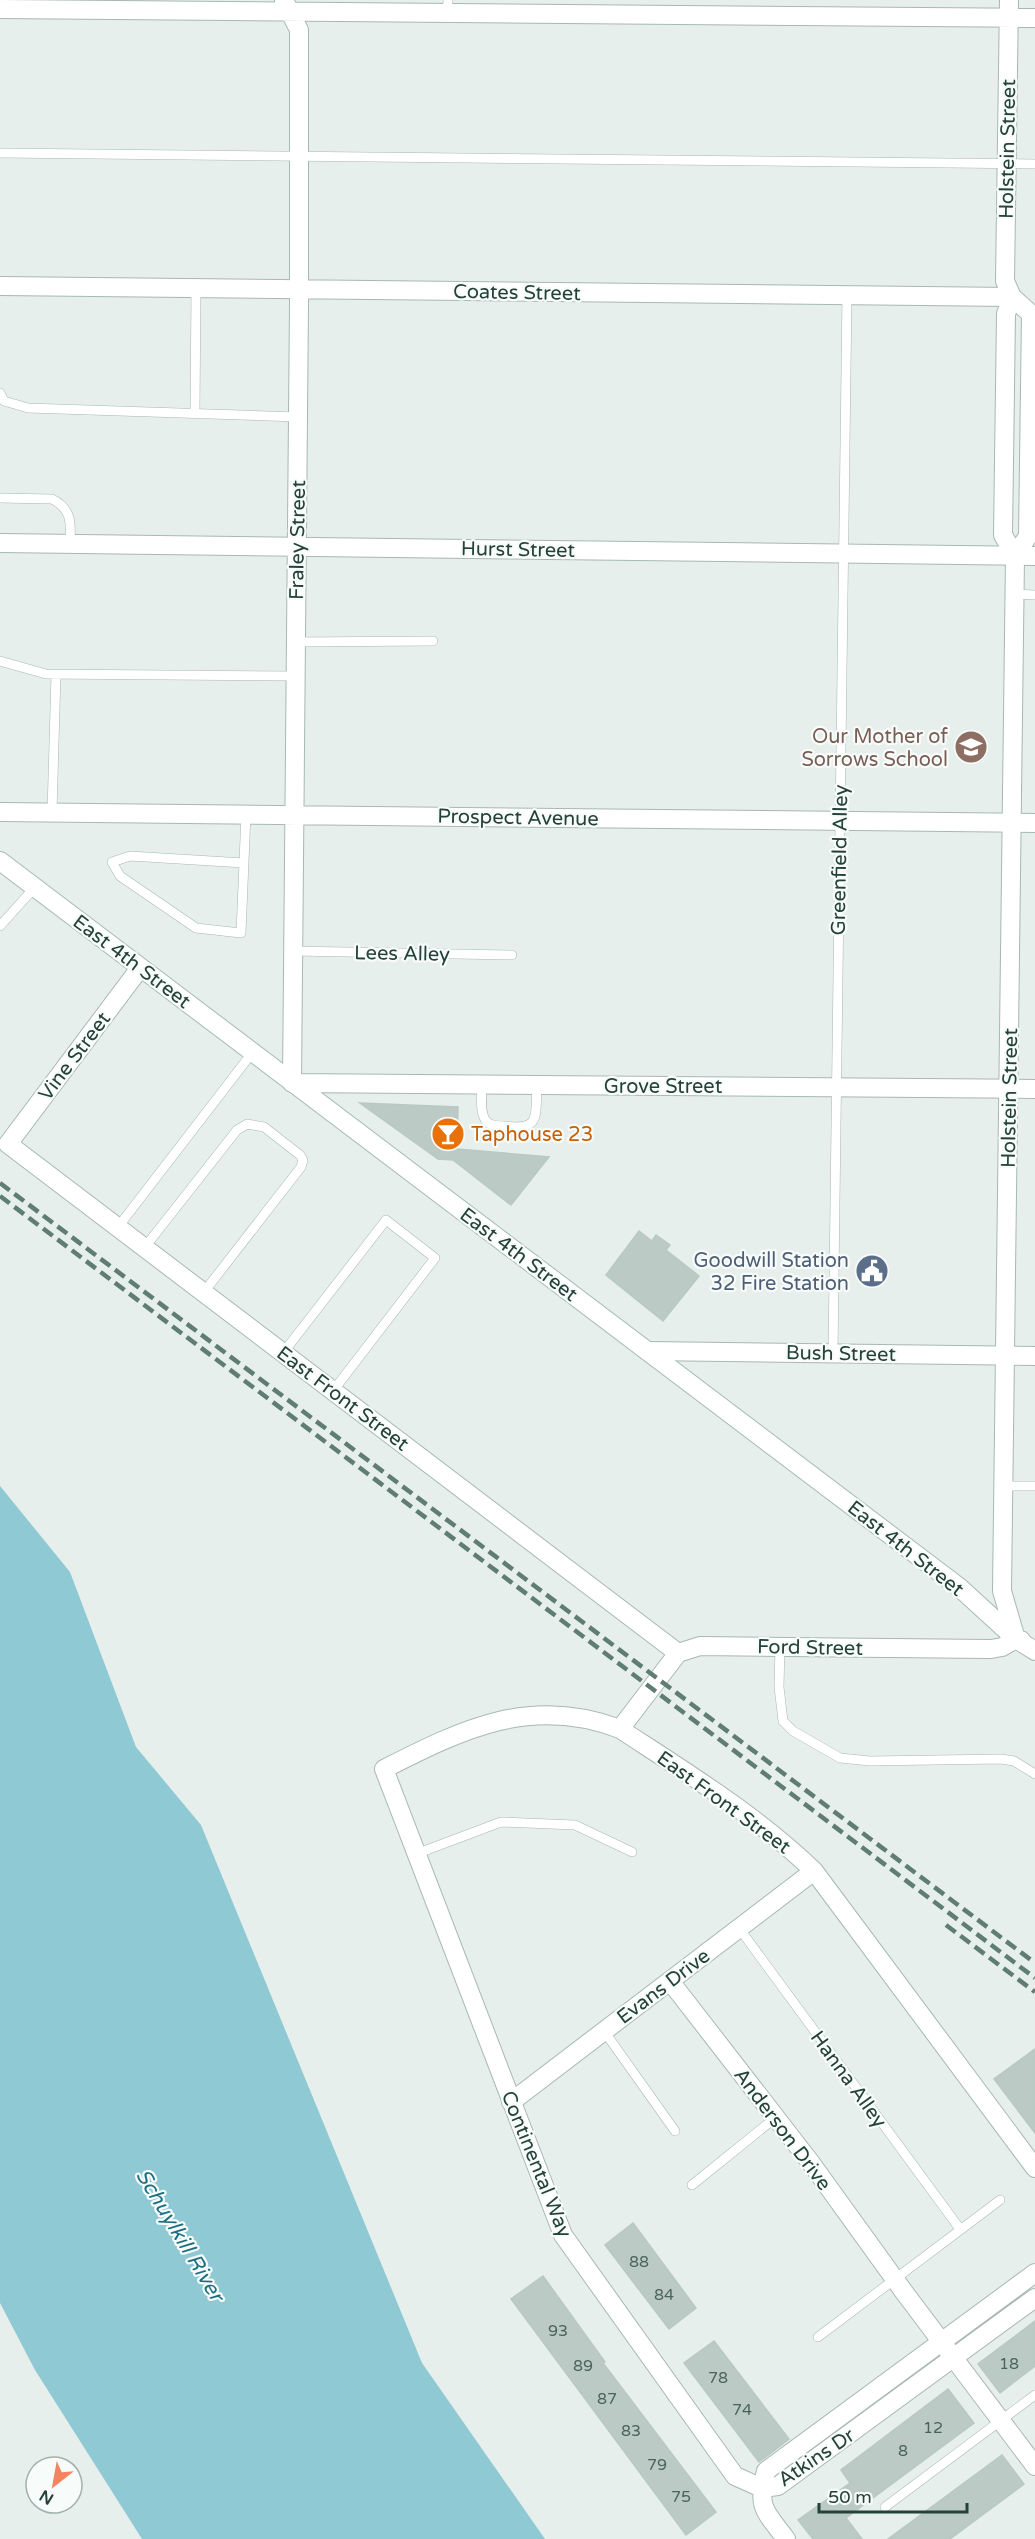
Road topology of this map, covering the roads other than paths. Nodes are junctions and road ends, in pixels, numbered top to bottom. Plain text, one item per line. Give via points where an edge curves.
1 (112, 5) edge
2 (286, 6) edge
3 (447, 6) edge
4 (467, 6) edge
5 (0, 9) edge
6 (1009, 9) edge
7 (1035, 18) edge
8 (0, 153) edge
9 (298, 156) junction
10 (1007, 164) junction
11 (1035, 164) edge
12 (0, 286) edge
13 (196, 288) junction
14 (299, 289) junction
15 (847, 295) junction
16 (1012, 297) junction
17 (1035, 297) edge
18 (0, 393) edge
19 (195, 412) junction
20 (298, 417) junction
21 (0, 498) edge
22 (0, 543) edge
23 (70, 544) junction
24 (297, 546) junction
25 (843, 553) junction
26 (1016, 556) junction
27 (1035, 556) edge
28 (1015, 594) junction
29 (1035, 595) edge
30 (433, 641) dead end
31 (296, 642) junction
32 (0, 661) edge
33 (56, 674) junction
34 (296, 676) junction
35 (0, 812) edge
36 (52, 812) junction
37 (246, 814) junction
38 (295, 815) junction
39 (840, 820) junction
40 (1012, 823) junction
41 (1035, 823) edge
42 (0, 861) edge
43 (244, 863) junction
44 (35, 887) junction
45 (0, 926) edge
46 (293, 951) junction
47 (512, 956) dead end
48 (140, 968) junction
49 (252, 1053) junction
50 (292, 1083) junction
51 (482, 1084) junction
52 (537, 1085) junction
53 (836, 1088) junction
54 (1009, 1089) junction
55 (1035, 1089) edge
56 (8, 1144) joint
57 (118, 1227) junction
58 (145, 1247) junction
59 (204, 1292) junction
60 (647, 1352) junction
61 (283, 1353) junction
62 (833, 1353) junction
63 (1005, 1355) junction
64 (1035, 1356) edge
65 (333, 1391) junction
66 (1004, 1486) junction
67 (1035, 1486) edge
68 (1016, 1639) junction
69 (1035, 1642) edge
70 (780, 1646) junction
71 (1035, 1651) edge
72 (678, 1653) junction
73 (620, 1729) junction
74 (384, 1769) joint
75 (1035, 1774) edge
76 (632, 1852) dead end
77 (416, 1854) junction
78 (814, 1871) junction
79 (738, 1928) junction
80 (669, 1981) junction
81 (604, 2031) junction
82 (511, 2102) junction
83 (775, 2118) junction
84 (675, 2131) dead end
85 (1035, 2168) edge
86 (692, 2185) dead end
87 (1000, 2200) dead end
88 (960, 2229) junction
89 (1035, 2273) edge
90 (893, 2278) junction
91 (1035, 2298) edge
92 (818, 2337) dead end
93 (942, 2342) junction
94 (953, 2358) junction
95 (1035, 2395) edge
96 (1000, 2420) junction
97 (1035, 2466) edge
98 (762, 2488) junction
99 (885, 2506) dead end
100 (786, 2539) edge

1 - 2 street
1 - 5 street
2 - 3 street
2 - 9 street, Fraley Street via 299,30
3 - 4 street
4 - 6 street
6 - 7 street
6 - 10 street, Holstein Street
8 - 9 lane
9 - 10 lane
9 - 14 street, Fraley Street
10 - 11 lane
10 - 16 street, Holstein Street via 1005,281
12 - 13 street, Coates Street
13 - 14 street, Coates Street
13 - 19 lane
14 - 15 street, Coates Street
14 - 20 street, Fraley Street
15 - 16 street, Coates Street
15 - 25 lane, Greenfield Alley
16 - 17 street, Coates Street
16 - 26 street, Holstein Street via 1006,314 1003,535
16 - 26 street, Holstein Street via 1031,314 1028,536
18 - 19 lane via 4,401 28,408
19 - 20 lane
20 - 24 street, Fraley Street
21 - 23 lane via 58,502 68,510 71,520
22 - 23 street, Hurst Street
23 - 24 street, Hurst Street
24 - 25 street, Hurst Street
24 - 31 street, Fraley Street
25 - 26 street, Hurst Street
25 - 39 lane, Greenfield Alley
26 - 27 street, Hurst Street
26 - 28 street, Holstein Street
28 - 29 lane
28 - 40 street, Holstein Street
30 - 31 lane
31 - 34 street, Fraley Street
32 - 33 lane
33 - 34 lane
33 - 36 lane
34 - 38 street, Fraley Street
35 - 36 street, Prospect Avenue
36 - 37 street, Prospect Avenue
37 - 38 street, Prospect Avenue
37 - 43 lane
38 - 39 street, Prospect Avenue
38 - 46 street, Fraley Street
39 - 40 street, Prospect Avenue
39 - 53 lane, Greenfield Alley
40 - 41 street, Prospect Avenue
40 - 54 street, Holstein Street
42 - 44 street, East 4th Street
43 - 43 lane via 241,933 196,928 120,876 112,862 130,856
44 - 45 lane
44 - 48 street, East 4th Street
46 - 47 lane, Lees Alley
46 - 50 street, Fraley Street
48 - 49 street, East 4th Street
48 - 56 street, Vine Street
49 - 50 street, East 4th Street
49 - 57 lane
50 - 51 street, Grove Street
50 - 60 street, East 4th Street
51 - 52 street, Grove Street
51 - 52 lane via 485,1121 523,1129 535,1116
52 - 53 street, Grove Street
53 - 54 street, Grove Street
53 - 62 lane, Greenfield Alley
54 - 55 street, Grove Street
54 - 63 street, Holstein Street
56 - 57 street, East Front Street
57 - 58 street, East Front Street
58 - 59 street, East Front Street
58 - 59 lane via 237,1130 247,1124 264,1127 300,1155 301,1167
59 - 61 street, East Front Street
60 - 62 street, Bush Street
60 - 68 street, East 4th Street via 959,1587
61 - 65 street, East Front Street
61 - 65 lane via 386,1220 435,1258
62 - 63 street, Bush Street
63 - 64 street, Bush Street
63 - 66 street, Holstein Street
65 - 72 street, East Front Street
66 - 67 lane
66 - 68 street, Holstein Street via 1002,1591
68 - 69 street, Ford Street
68 - 70 street, Ford Street via 991,1649
68 - 71 street, East 4th Street
70 - 72 street, Ford Street via 700,1646
70 - 75 lane via 783,1721 840,1758 1000,1759 1014,1761
72 - 73 street
73 - 74 street, East Front Street via 597,1720 520,1716 443,1740
73 - 78 street, East Front Street via 748,1814 783,1840
74 - 77 street, Continental Way
76 - 77 lane via 575,1825 501,1822
77 - 82 street, Continental Way
78 - 79 street, Evans Drive
78 - 85 street, East Front Street
79 - 80 street, Evans Drive
79 - 88 lane, Hanna Alley
80 - 81 street, Evans Drive
80 - 83 street, Anderson Drive
81 - 82 street, Evans Drive
81 - 84 lane
82 - 98 street, Continental Way via 563,2235 735,2476
83 - 86 lane
83 - 90 street, Anderson Drive
87 - 88 lane
88 - 90 lane
89 - 93 street, Atkins Dr
90 - 92 lane
90 - 93 street, Anderson Drive
91 - 94 street, Atkins Dr
93 - 94 street
93 - 98 street, Atkins Dr via 766,2471
94 - 96 street
94 - 98 street, Atkins Dr via 778,2486
95 - 96 lane
96 - 97 street
96 - 99 lane
98 - 100 street via 760,2498 765,2510

